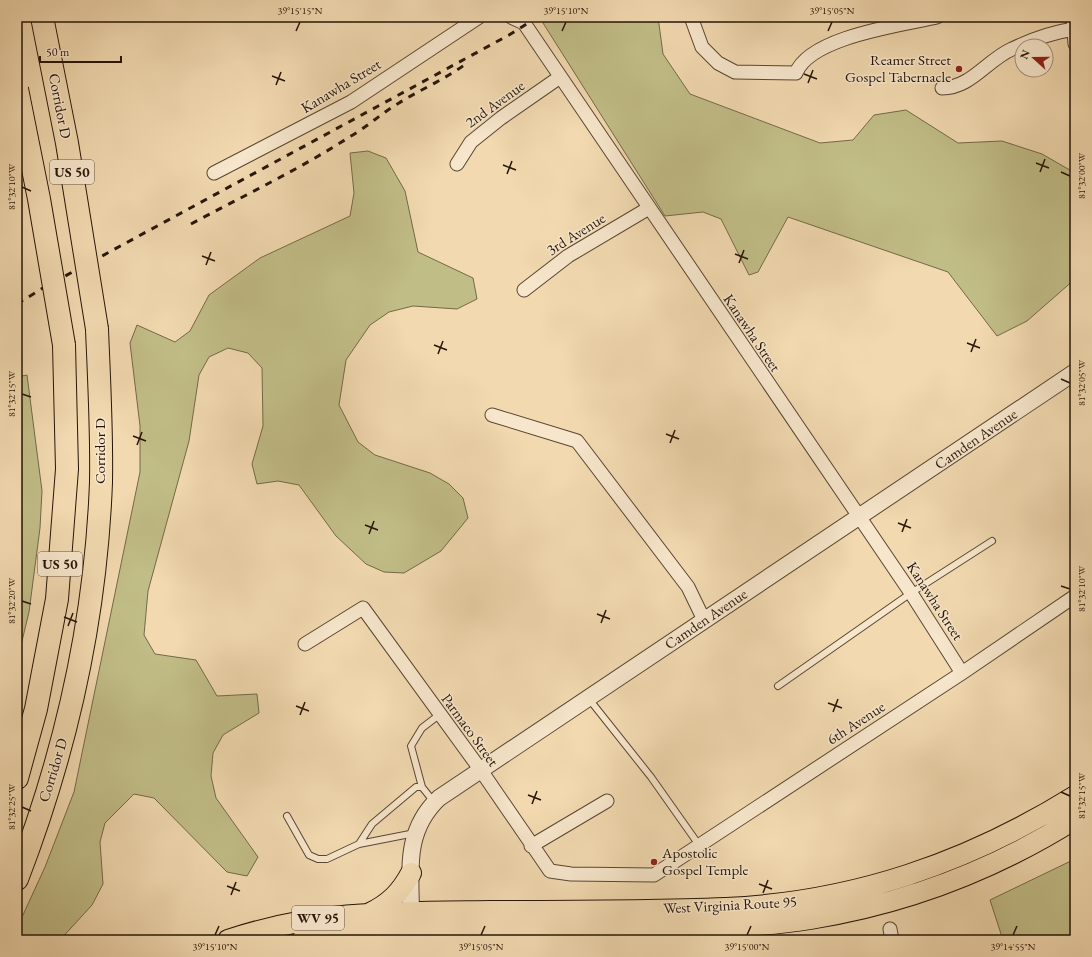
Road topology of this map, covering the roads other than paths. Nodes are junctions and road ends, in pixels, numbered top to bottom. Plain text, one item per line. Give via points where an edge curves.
1 (42, 17) edge
2 (479, 17) edge
3 (511, 17) edge
4 (692, 17) edge
5 (936, 17) edge
6 (1073, 23) edge
7 (1075, 44) edge
8 (560, 77) junction
9 (942, 88) dead end
10 (17, 89) edge
11 (458, 164) dead end
12 (214, 173) dead end
13 (649, 208) junction
14 (524, 290) dead end
15 (1075, 372) edge
16 (492, 415) dead end
17 (859, 516) junction
18 (992, 541) dead end
19 (911, 593) junction
20 (1075, 596) edge
21 (704, 620) junction
22 (304, 644) dead end
23 (962, 672) junction
24 (778, 686) dead end
25 (588, 697) junction
26 (440, 715) junction
27 (480, 770) junction
28 (17, 778) edge
29 (422, 787) junction
30 (1075, 796) edge
31 (607, 801) dead end
32 (434, 802) junction
33 (287, 816) dead end
34 (1075, 819) edge
35 (415, 833) junction
36 (359, 844) junction
37 (699, 845) junction
38 (531, 846) junction
39 (550, 871) joint
40 (411, 874) junction
41 (17, 879) edge
42 (411, 912) junction
43 (370, 913) junction
44 (411, 936) edge
45 (344, 937) edge
46 (228, 940) edge
47 (302, 940) edge

1 - 41 highway, Corridor D / US 50, bridge via 67,143 97,329 101,482 88,626 63,739 32,841
2 - 12 street, Kanawha Street via 351,102
3 - 8 street, Kanawha Street via 524,23
4 - 5 street via 702,47 718,63 735,72 796,74 803,61 827,45 860,34
6 - 7 street
6 - 9 street via 1012,49 974,77 952,88
8 - 11 street, 2nd Avenue via 471,142
8 - 13 street, Kanawha Street
10 - 28 highway, US 50, bridge via 64,345 67,469 57,599 36,710
13 - 14 street, 3rd Avenue via 568,256
13 - 17 street, Kanawha Street
15 - 17 street, Camden Avenue
16 - 21 street via 577,441 688,587
17 - 19 street, Kanawha Street
17 - 21 street, Camden Avenue
18 - 19 lane
19 - 23 street, Kanawha Street
19 - 24 lane
20 - 23 street, 6th Avenue
21 - 25 street, Camden Avenue
22 - 26 street, Parmaco Street via 363,608
23 - 37 street, 6th Avenue
25 - 27 street, Camden Avenue
25 - 37 lane via 651,777
26 - 27 street, Parmaco Street
26 - 29 lane via 422,728 411,746
27 - 32 street, Camden Avenue
27 - 38 street, Parmaco Street
29 - 32 lane
29 - 36 lane via 416,787 372,824
30 - 42 main road, West Virginia Route 95 / WV 95 via 1021,828 964,855 897,879 824,897 768,905 719,908
31 - 38 street
32 - 35 street, Camden Avenue via 423,816
33 - 36 lane via 309,855 327,859
34 - 44 main road, West Virginia Route 95 / WV 95 via 1010,856 953,881 881,904 816,918 714,928
35 - 36 lane
35 - 40 street, Camden Avenue via 411,849
37 - 39 street, 6th Avenue via 654,875 570,874
38 - 39 street, Parmaco Street
40 - 42 street, Camden Avenue
40 - 43 main road via 389,902
42 - 43 main road, WV 95
42 - 44 street, Camden Avenue
43 - 46 main road, WV 95 via 312,919
44 - 45 main road, WV 95
45 - 47 main road, WV 95

